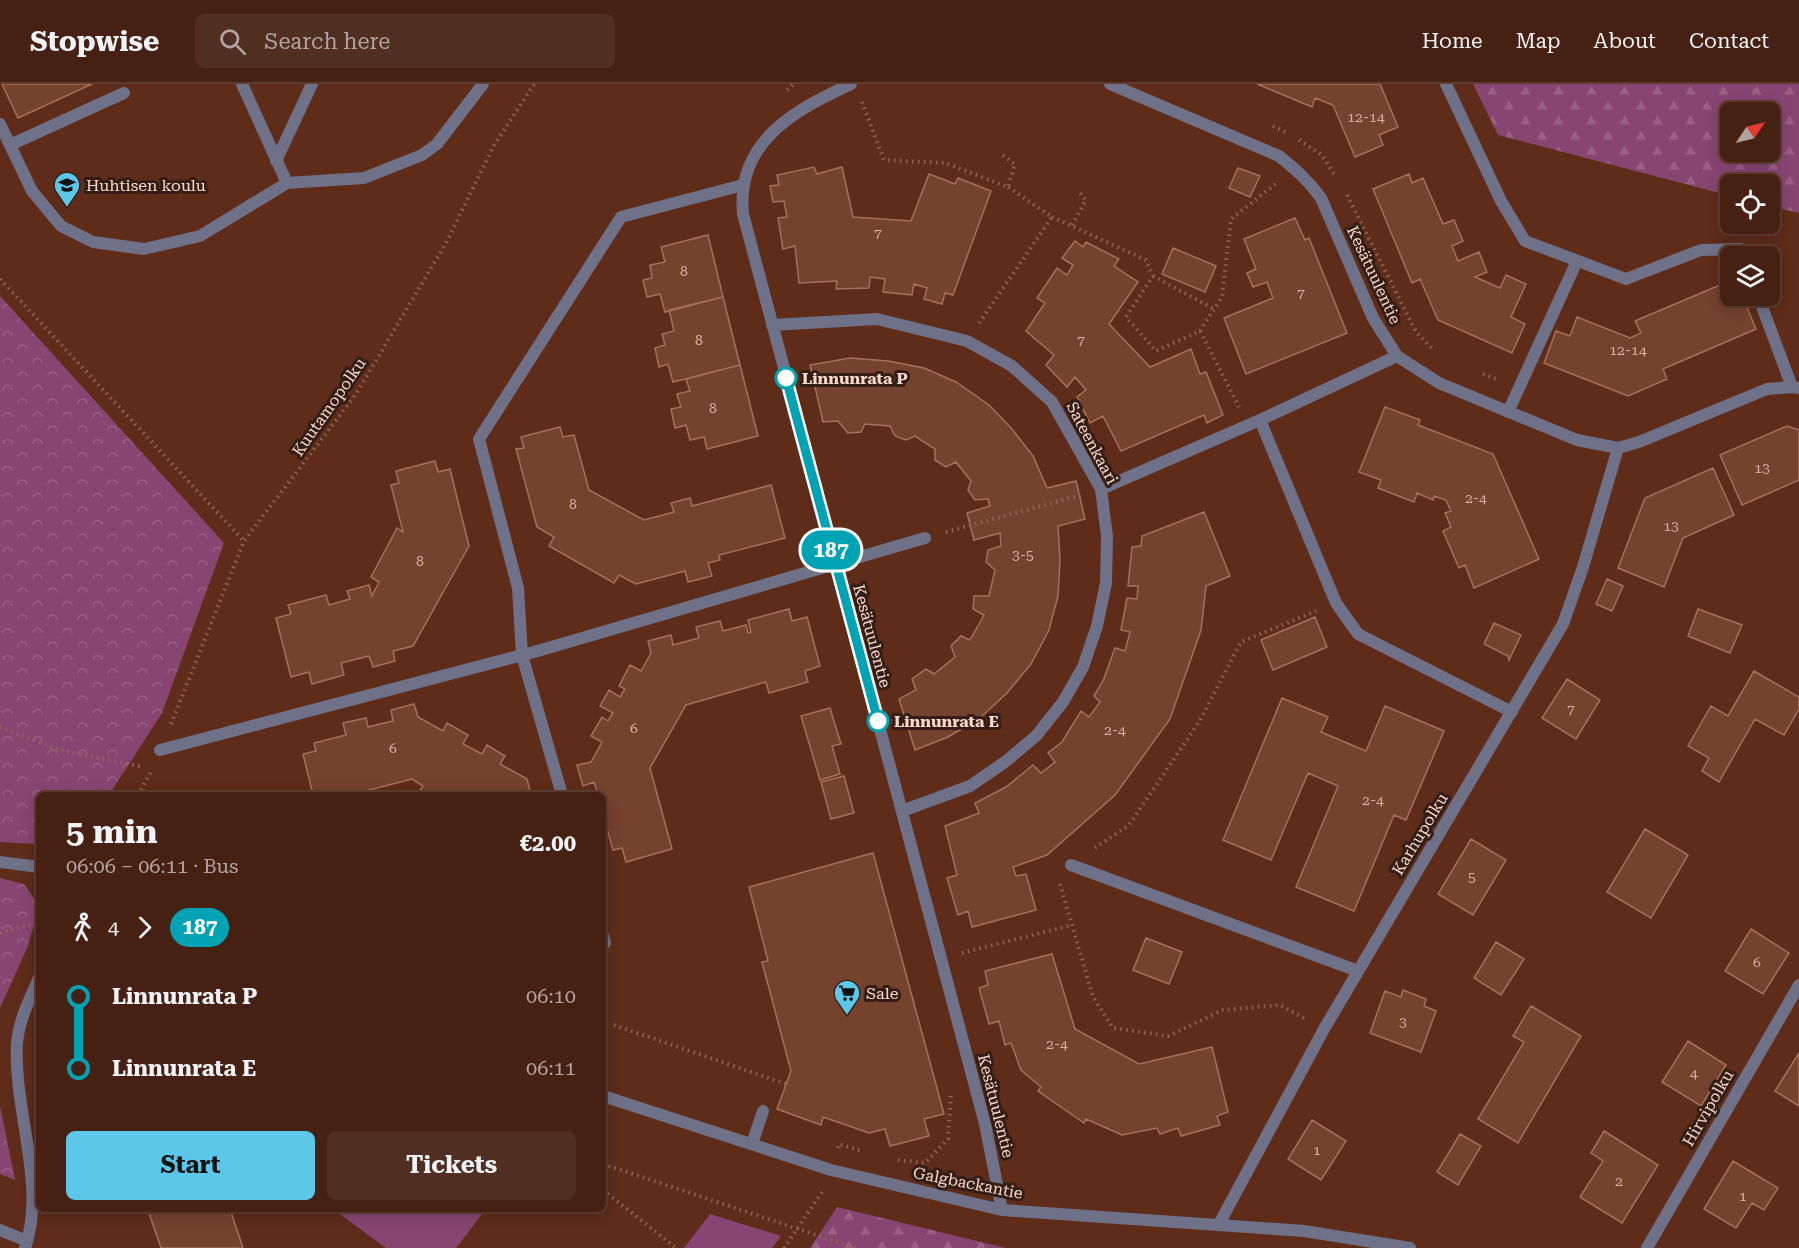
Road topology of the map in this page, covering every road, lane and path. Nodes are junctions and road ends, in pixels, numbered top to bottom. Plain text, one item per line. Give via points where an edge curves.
1 (242, 84) edge
2 (312, 84) edge
3 (483, 84) edge
4 (534, 84) edge
5 (793, 84) edge
6 (851, 84) edge
7 (1110, 84) edge
8 (1446, 84) edge
9 (785, 91) dead end
10 (124, 93) dead end
11 (860, 95) dead end
12 (0, 124) edge
13 (1271, 125) dead end
14 (10, 144) junction
15 (1001, 154) dead end
16 (276, 161) junction
17 (1295, 168) junction
18 (1339, 182) dead end
19 (286, 183) junction
20 (743, 185) junction
21 (1008, 187) junction
22 (1344, 191) dead end
23 (1079, 192) dead end
24 (1052, 217) junction
25 (1072, 225) junction
26 (1720, 250) edge
27 (1577, 261) junction
28 (1153, 276) junction
29 (0, 279) edge
30 (1762, 306) edge
31 (1214, 309) junction
32 (772, 325) junction
33 (1200, 331) junction
34 (967, 341) junction
35 (1436, 352) dead end
36 (1397, 356) junction
37 (1475, 371) dead end
38 (1518, 388) junction
39 (1795, 388) edge
40 (1508, 412) junction
41 (1254, 422) junction
42 (1618, 448) junction
43 (1101, 489) junction
44 (925, 538) joint
45 (244, 541) junction
46 (835, 564) junction
47 (1336, 603) junction
48 (522, 655) junction
49 (1512, 712) junction
50 (0, 727) edge
51 (160, 750) joint
52 (153, 768) dead end
53 (561, 792) edge
54 (902, 811) junction
55 (0, 862) edge
56 (1071, 865) junction
57 (36, 867) edge
58 (1072, 925) junction
59 (36, 928) edge
60 (0, 933) edge
61 (941, 958) junction
62 (1358, 971) junction
63 (36, 985) edge
64 (1799, 985) edge
65 (614, 1025) dead end
66 (1324, 1029) junction
67 (786, 1084) dead end
68 (951, 1090) dead end
69 (606, 1096) edge
70 (763, 1111) dead end
71 (752, 1144) junction
72 (870, 1154) dead end
73 (891, 1159) dead end
74 (606, 1165) edge
75 (831, 1170) junction
76 (606, 1192) edge
77 (1002, 1210) junction
78 (1219, 1224) junction
79 (799, 1229) junction
80 (0, 1230) edge
81 (26, 1245) edge
82 (676, 1248) edge
83 (784, 1248) edge
84 (855, 1248) edge
85 (1410, 1248) edge
86 (1647, 1248) edge

1 - 16 street
2 - 16 street
3 - 19 street via 438,144 422,155 364,178
4 - 45 path, Kuutamopolku via 493,147 446,243 356,394
5 - 9 path
6 - 20 street, Kesätuulentie via 784,121 756,152
7 - 17 street, Kesätuulentie via 1279,156
8 - 27 street via 1501,201 1525,241
10 - 14 street
11 - 21 path via 884,160 945,163
12 - 14 street
13 - 18 path via 1322,154
14 - 19 street via 32,191 61,226 93,242 134,248 200,236
15 - 21 path via 1015,164
16 - 19 street
17 - 31 path via 1231,219 1222,297
17 - 36 street, Kesätuulentie via 1321,198 1373,318
20 - 32 street, Kesätuulentie via 743,214
20 - 48 street via 621,217 479,439 518,588
21 - 24 path
22 - 35 path via 1416,332
23 - 25 path via 1086,200
24 - 25 path
24 - 34 path
25 - 28 path via 1146,260
26 - 27 street via 1701,250 1626,279
27 - 38 street
28 - 31 path
28 - 33 path via 1126,317 1155,351
29 - 45 path
30 - 39 street
31 - 33 path
32 - 34 street, Sateenkaari via 877,319
32 - 46 street, Kesätuulentie
33 - 41 path
34 - 43 street, Sateenkaari via 1012,366 1052,402
36 - 40 street, Kesätuulentie via 1439,383
36 - 41 street
37 - 38 path
38 - 40 street
39 - 42 street, Kesätuulentie via 1767,389
40 - 42 street, Kesätuulentie via 1578,440
41 - 43 street
41 - 47 street
42 - 49 street, Karhupolku via 1563,624
43 - 44 path
43 - 54 street, Sateenkaari via 1107,536 1106,583 1083,667 1063,702 1036,736 970,786
44 - 46 street
45 - 51 path, Kuutamopolku
46 - 48 street
46 - 54 street, Kesätuulentie
47 - 49 street via 1358,634
47 - 56 path via 1241,642 1199,722 1129,825
48 - 51 street
48 - 53 street
49 - 62 street, Karhupolku
50 - 52 path via 59,750
54 - 61 street, Kesätuulentie
55 - 57 street
56 - 58 path via 1058,874
56 - 62 street
58 - 61 path
58 - 66 path via 1093,997 1113,1028 1168,1036 1223,1010 1280,1005
59 - 60 path via 29,925
61 - 77 street, Kesätuulentie via 986,1124
62 - 66 street, Karhupolku
63 - 81 street via 17,1040 19,1099 33,1205
64 - 86 street, Hirvipolku
65 - 67 path
66 - 78 street, Karhupolku
68 - 73 path via 948,1139 925,1163
69 - 71 street, Galgbackantie
70 - 71 street
71 - 75 street, Galgbackantie
72 - 75 path via 839,1144
74 - 79 path
75 - 77 street, Galgbackantie
75 - 79 path via 825,1189
76 - 82 path
77 - 78 street, Galgbackantie
78 - 85 street, Galgbackantie via 1304,1231
79 - 83 path
79 - 84 path
80 - 81 street

